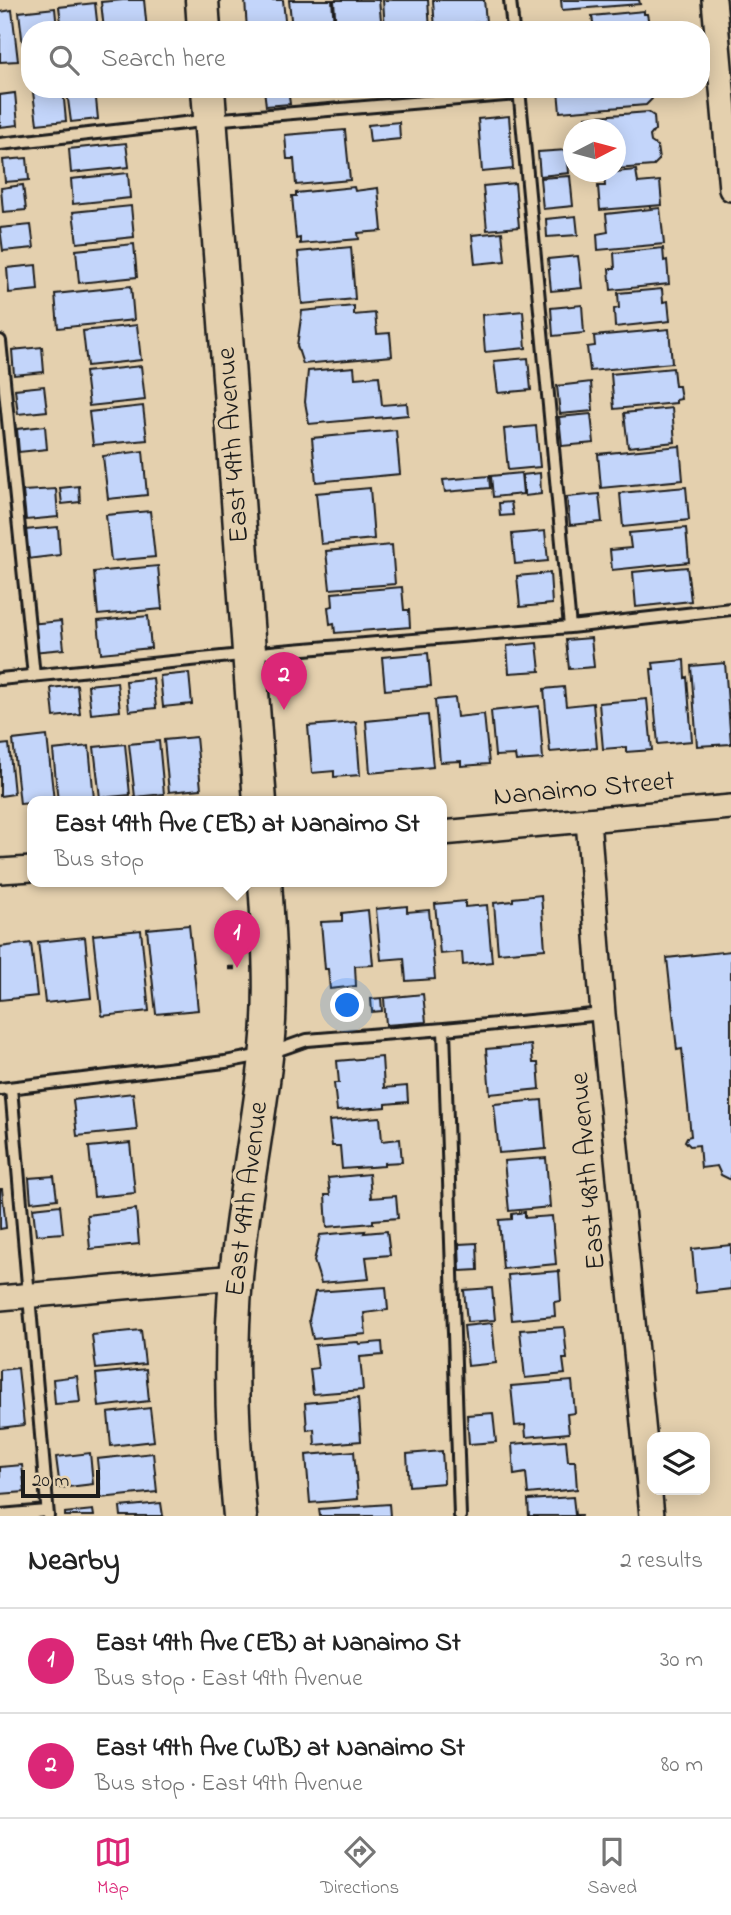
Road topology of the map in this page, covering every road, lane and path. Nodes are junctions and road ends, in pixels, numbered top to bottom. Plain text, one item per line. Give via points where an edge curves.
1 (202, 0) edge
2 (510, 0) edge
3 (714, 0) edge
4 (203, 21) edge
5 (512, 21) edge
6 (376, 98) edge
7 (520, 98) edge
8 (209, 105) edge
9 (0, 144) edge
10 (731, 190) edge
11 (0, 341) edge
12 (731, 609) edge
13 (570, 627) junction
14 (250, 654) junction
15 (34, 676) junction
16 (0, 679) edge
17 (260, 796) edge
18 (731, 807) edge
19 (588, 820) junction
20 (447, 833) edge
21 (27, 869) edge
22 (0, 872) edge
23 (265, 887) edge
24 (228, 968) dead end
25 (237, 968) dead end
26 (603, 1014) junction
27 (444, 1029) junction
28 (267, 1054) junction
29 (6, 1088) edge
30 (236, 1277) junction
31 (28, 1295) junction
32 (0, 1298) edge
33 (47, 1513) edge
34 (0, 1515) edge
35 (240, 1516) edge
36 (460, 1516) edge
37 (652, 1516) edge

1 - 4 street
2 - 5 lane
3 - 10 street
6 - 8 lane
7 - 13 lane
8 - 9 lane
8 - 14 street, East 49th Avenue
11 - 15 lane
12 - 13 lane
13 - 14 lane
14 - 15 lane
14 - 17 street, East 49th Avenue
15 - 16 lane
18 - 19 street, Nanaimo Street
19 - 20 street, Nanaimo Street
19 - 26 street, East 48th Avenue
21 - 22 street
23 - 28 street, East 49th Avenue via 270,978
24 - 25 path
26 - 27 lane
26 - 37 street, East 48th Avenue
27 - 28 lane via 307,1040
27 - 36 lane
28 - 29 lane
28 - 30 street, East 49th Avenue
29 - 31 lane
30 - 31 street
30 - 35 street, East 49th Avenue via 231,1357
31 - 32 street
31 - 33 lane
33 - 34 lane

